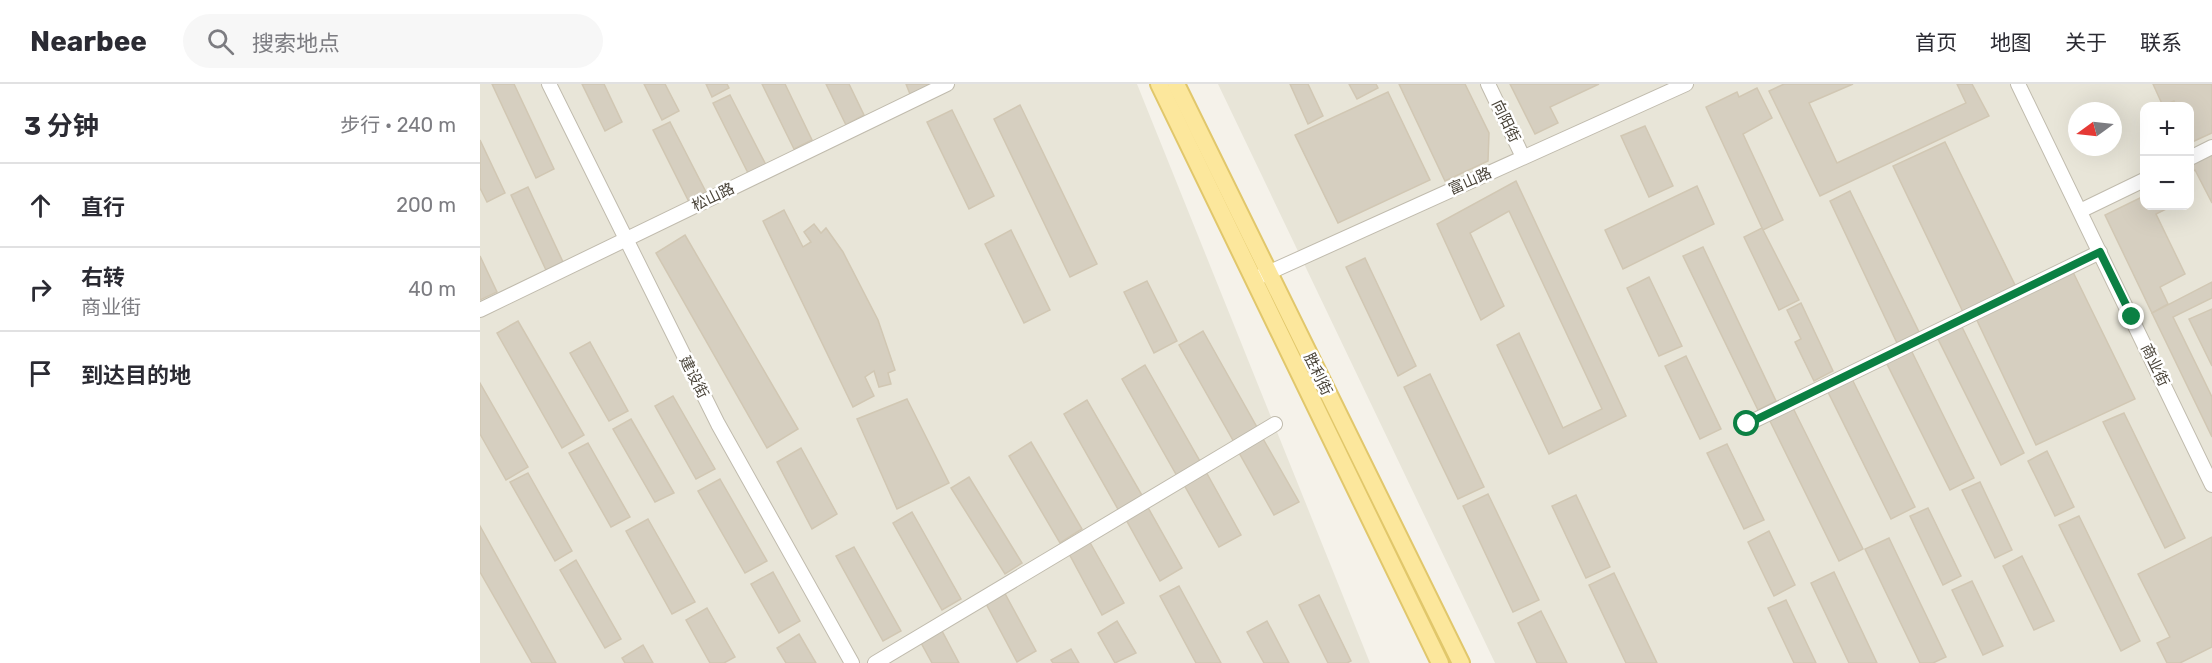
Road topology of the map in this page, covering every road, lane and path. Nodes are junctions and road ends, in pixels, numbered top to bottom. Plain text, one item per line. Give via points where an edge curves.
1 (549, 84) edge
2 (946, 84) edge
3 (1159, 84) edge
4 (1176, 84) edge
5 (1488, 84) edge
6 (1686, 84) edge
7 (2018, 84) edge
8 (2212, 147) edge
9 (2194, 156) edge
10 (1523, 157) junction
11 (2140, 182) edge
12 (2080, 211) junction
13 (625, 240) junction
14 (2100, 252) junction
15 (1261, 276) junction
16 (480, 310) edge
17 (1275, 424) dead end
18 (1747, 424) dead end
19 (2212, 485) edge
20 (852, 663) edge
21 (875, 663) edge
22 (1440, 663) edge
23 (1461, 663) edge

1 - 13 street, 建设街
2 - 13 street, 松山路
3 - 15 main road, 胜利街
4 - 15 main road, 胜利街
5 - 10 street, 向阳街
6 - 10 street, 富山路
7 - 12 street, 商业街
8 - 9 street
10 - 15 street, 富山路
11 - 12 street
12 - 14 street, 商业街
13 - 16 street, 松山路
13 - 20 street, 建设街 via 718,424
14 - 18 street
14 - 19 street, 商业街
15 - 22 main road, 胜利街
15 - 23 main road, 胜利街
17 - 21 street

